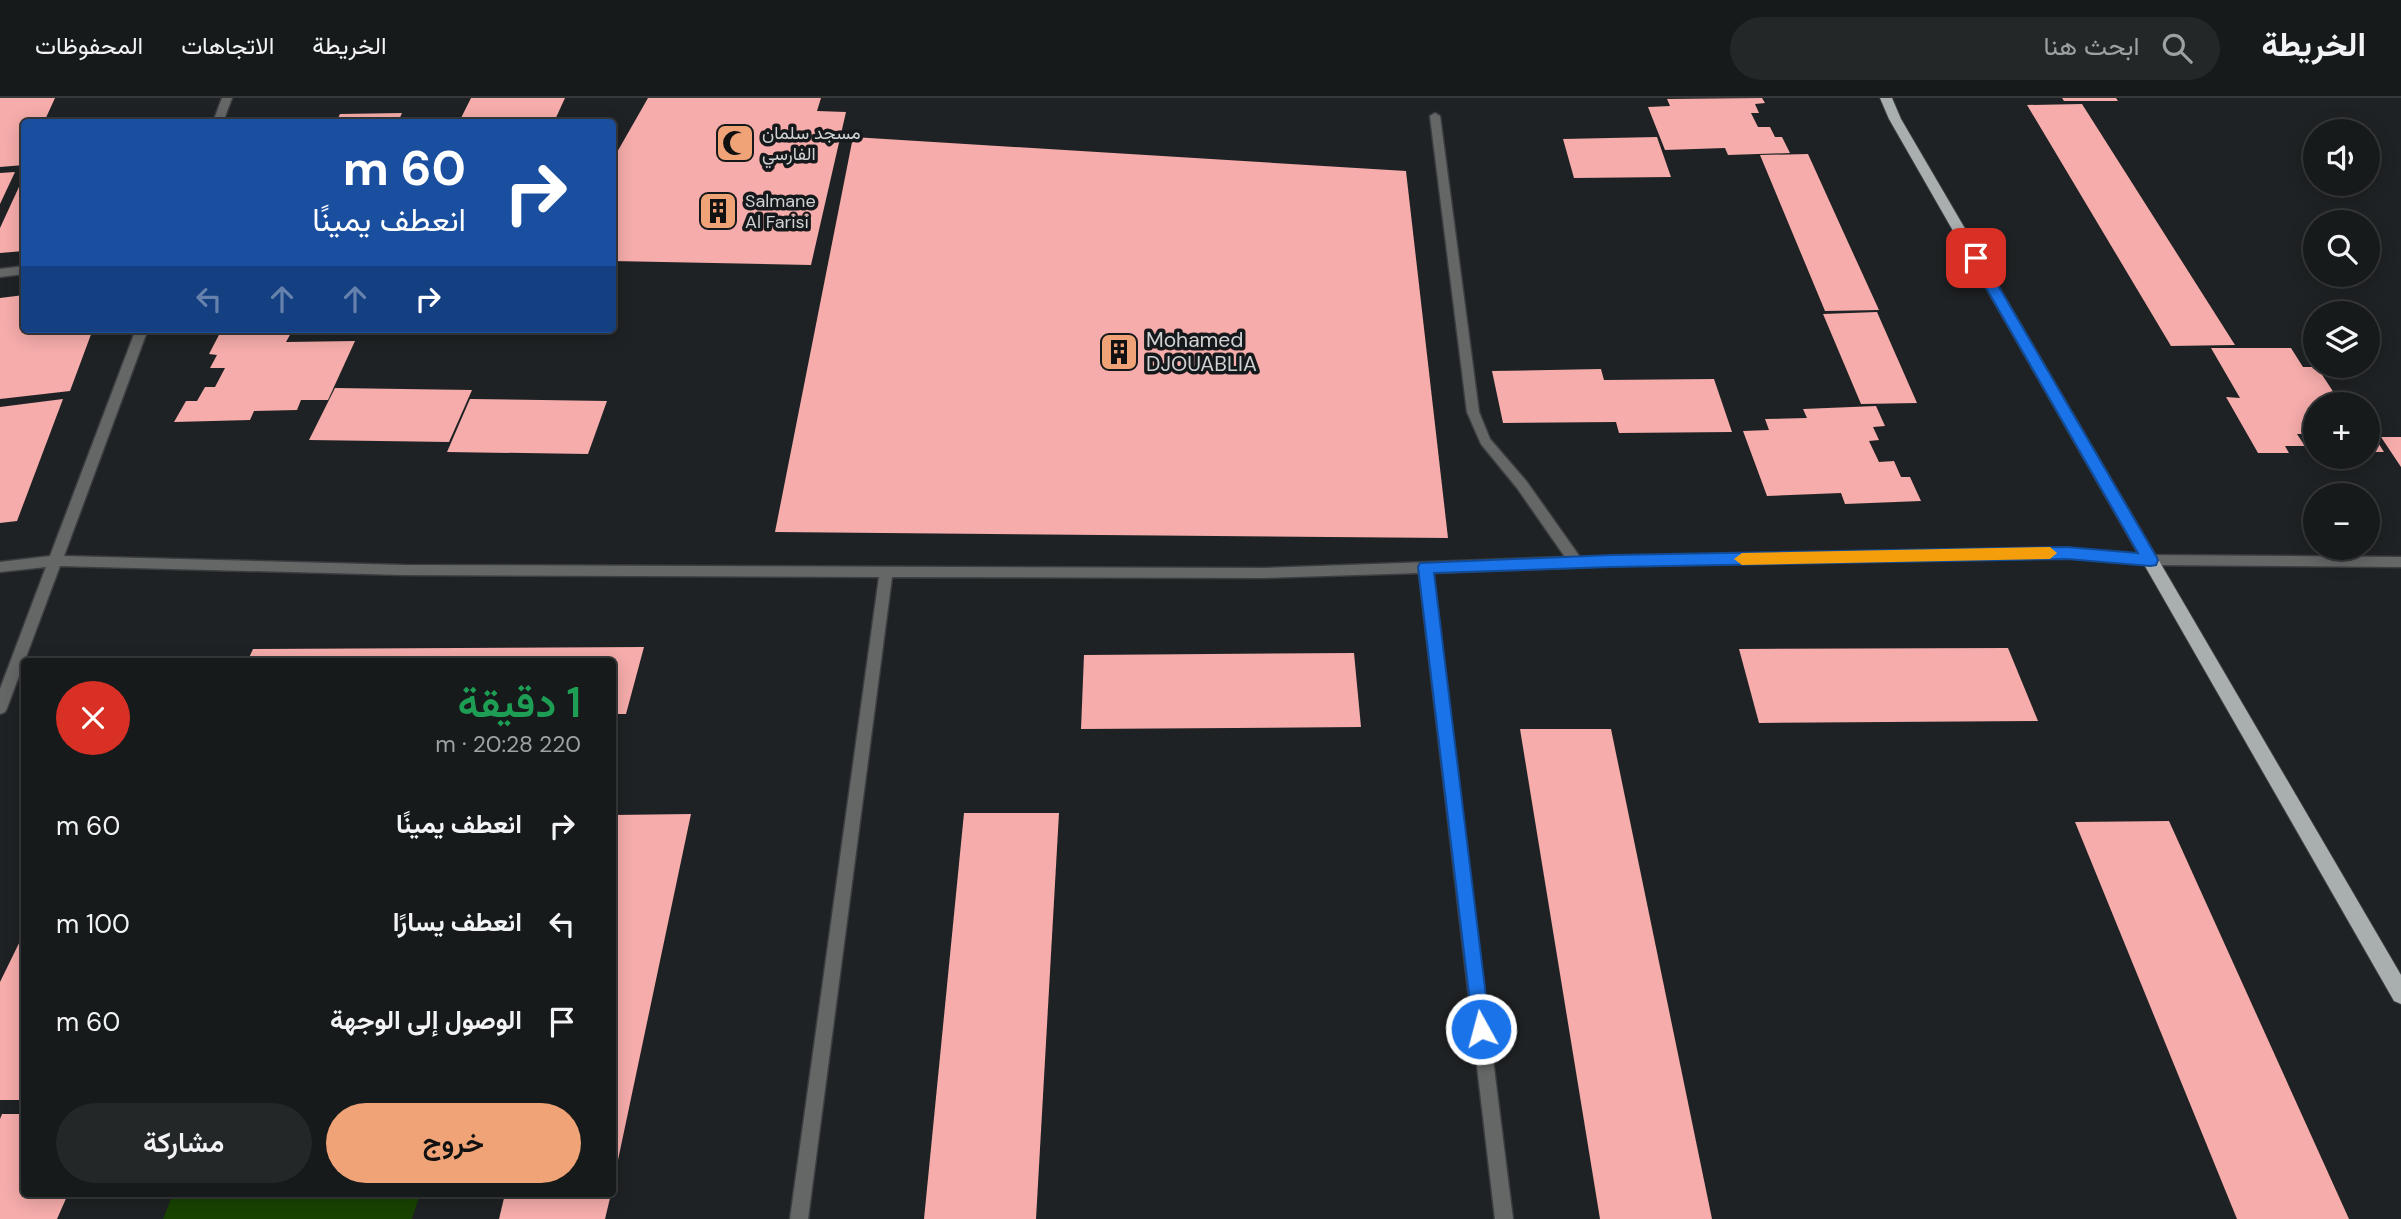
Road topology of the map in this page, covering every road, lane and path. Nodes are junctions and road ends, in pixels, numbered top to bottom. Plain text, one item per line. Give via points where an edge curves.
1 (227, 98) edge
2 (1886, 98) edge
3 (1435, 116) dead end
4 (219, 119) edge
5 (21, 271) edge
6 (0, 273) edge
7 (141, 333) edge
8 (2150, 560) junction
9 (57, 561) junction
10 (1576, 562) junction
11 (2401, 562) edge
12 (0, 567) edge
13 (1425, 567) junction
14 (887, 572) junction
15 (0, 708) edge
16 (2401, 993) edge
17 (799, 1219) edge
18 (1504, 1219) edge

1 - 4 street
2 - 8 main road
3 - 10 street via 1473,412 1485,441
5 - 6 street
7 - 9 street
8 - 10 street via 2067,553
8 - 11 street
8 - 16 main road
9 - 12 street
9 - 14 street via 404,570
9 - 15 street
10 - 13 street
13 - 14 street via 1263,573
13 - 18 street
14 - 17 street

